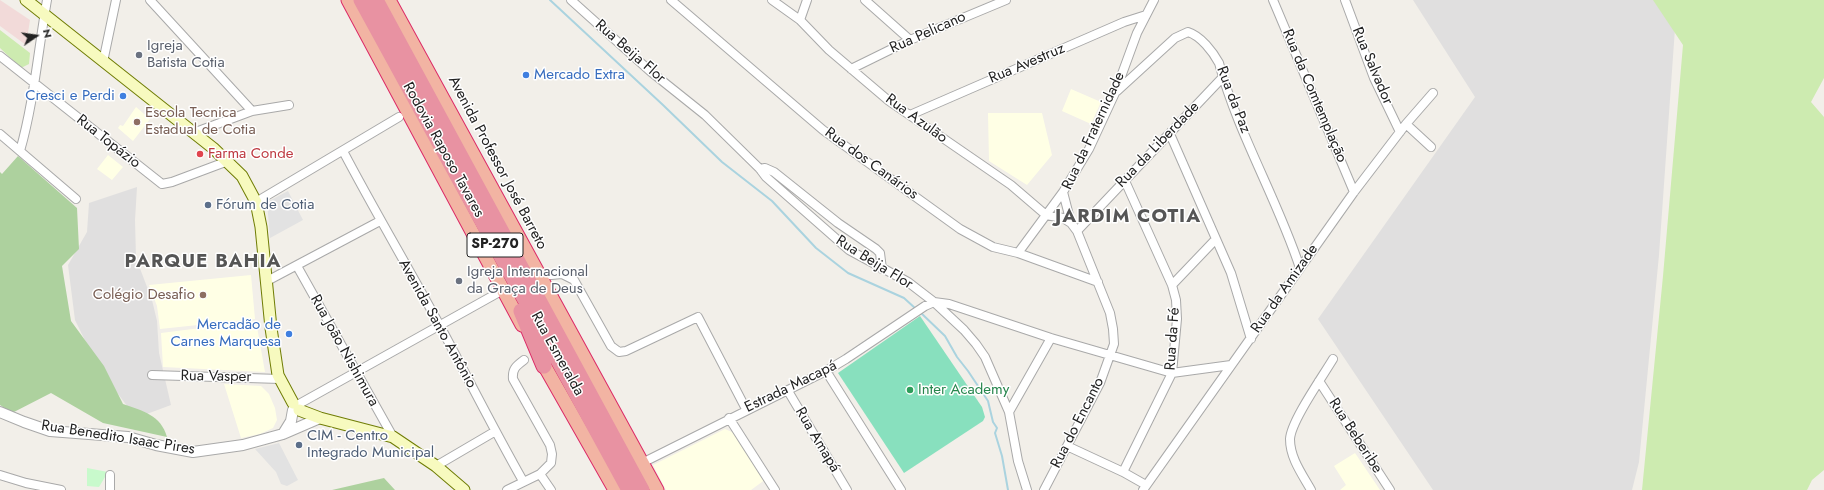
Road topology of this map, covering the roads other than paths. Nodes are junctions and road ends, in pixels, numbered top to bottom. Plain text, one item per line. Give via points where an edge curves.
1 (26, 0) edge
2 (47, 0) edge
3 (116, 0) edge
4 (150, 0) edge
5 (348, 0) edge
6 (361, 0) edge
7 (376, 0) edge
8 (389, 0) edge
9 (571, 0) edge
10 (672, 0) edge
11 (772, 0) edge
12 (807, 0) edge
13 (865, 0) edge
14 (1005, 0) edge
15 (1154, 0) edge
16 (1273, 0) edge
17 (1345, 0) edge
18 (44, 13) junction
19 (1146, 15) junction
20 (800, 20) junction
21 (1124, 22) junction
22 (1137, 33) junction
23 (910, 40) junction
24 (0, 56) edge
25 (103, 62) junction
26 (852, 69) junction
27 (1223, 77) junction
28 (35, 85) junction
29 (1115, 93) junction
30 (1433, 93) dead end
31 (289, 105) dead end
32 (252, 110) junction
33 (910, 115) junction
34 (399, 117) dead end
35 (1406, 124) junction
36 (1400, 132) junction
37 (193, 133) junction
38 (0, 134) edge
39 (1170, 134) junction
40 (1431, 147) dead end
41 (20, 151) junction
42 (343, 151) junction
43 (228, 161) junction
44 (760, 169) junction
45 (1125, 181) junction
46 (1063, 192) junction
47 (1354, 192) junction
48 (76, 199) dead end
49 (256, 202) junction
50 (1046, 215) junction
51 (380, 221) junction
52 (1071, 223) junction
53 (1077, 231) junction
54 (1215, 240) junction
55 (496, 248) junction
56 (1018, 253) junction
57 (296, 266) junction
58 (1300, 268) junction
59 (882, 269) junction
60 (540, 276) junction
61 (266, 281) junction
62 (1098, 282) junction
63 (1172, 285) junction
64 (503, 290) junction
65 (934, 302) junction
66 (439, 326) junction
67 (1051, 338) junction
68 (1251, 338) junction
69 (1111, 355) junction
70 (1333, 358) dead end
71 (524, 360) dead end
72 (544, 366) junction
73 (1231, 366) junction
74 (356, 371) junction
75 (826, 371) junction
76 (1172, 373) junction
77 (152, 375) dead end
78 (280, 379) junction
79 (1319, 381) junction
80 (788, 391) junction
81 (296, 407) junction
82 (746, 409) junction
83 (0, 412) edge
84 (1009, 412) junction
85 (320, 418) junction
86 (729, 418) junction
87 (494, 432) junction
88 (283, 434) junction
89 (393, 437) junction
90 (1067, 446) junction
91 (642, 463) junction
92 (436, 466) junction
93 (1123, 472) junction
94 (540, 474) junction
95 (0, 475) edge
96 (110, 475) dead end
97 (523, 481) junction
98 (1144, 488) edge
99 (61, 490) edge
100 (110, 490) edge
101 (464, 490) edge
102 (507, 490) edge
103 (551, 490) edge
104 (615, 490) edge
105 (628, 490) edge
106 (642, 490) edge
107 (657, 490) edge
108 (775, 490) edge
109 (847, 490) edge
110 (901, 490) edge
111 (1027, 490) edge
112 (1044, 490) edge
113 (1311, 490) edge
114 (1390, 490) edge

1 - 18 main road
2 - 18 street
3 - 25 street
4 - 32 street
5 - 64 highway, Rua Esmeralda
6 - 55 highway, Rodovia Raposo Tavares / SP-270
7 - 106 highway, Rodovia Raposo Tavares / SP-270
8 - 60 highway, Avenida Professor José Barreto
9 - 44 street, Rua Beija Flor via 650,71 704,115
10 - 56 street, Rua dos Canários via 801,112 872,167 976,239 993,247
11 - 20 street, Rua Azulão
12 - 20 street
13 - 23 street
14 - 23 street, Rua Pelicano
15 - 19 street, Rua da Fraternidade
16 - 47 street, Rua da Comtemplação
17 - 36 street, Rua Salvador via 1374,78
18 - 25 main road
18 - 28 street
19 - 21 street, Rua Avestruz
19 - 22 street, Rua da Fraternidade
20 - 26 street, Rua Azulão
21 - 22 street via 1136,28
21 - 33 street, Rua Avestruz
22 - 29 street, Rua da Fraternidade
23 - 26 street, Rua Pelicano
24 - 28 street, Rua Topázio
25 - 37 main road
26 - 33 street, Rua Azulão via 889,101
27 - 29 street, Rua da Paz via 1215,56 1194,34 1188,32 1175,38
27 - 39 street, Rua da Liberdade
27 - 58 street, Rua da Paz via 1280,213
28 - 41 street via 29,121
28 - 43 street, Rua Topázio via 162,184
29 - 46 street, Rua da Fraternidade via 1089,149
30 - 35 street, Rua da Amizade
31 - 32 street
32 - 37 street
33 - 50 street, Rua Azulão via 1011,185
34 - 42 street
35 - 36 street, Rua da Amizade
35 - 40 street
36 - 47 street, Rua da Amizade
37 - 43 main road
38 - 41 street
39 - 45 street, Rua da Liberdade
39 - 54 street
41 - 48 street
42 - 49 street
42 - 51 street, Avenida Santo Antônio
43 - 49 main road via 242,176
44 - 59 street, Rua Beija Flor via 832,237
44 - 59 street via 765,168 774,172 838,223 876,249 880,253
45 - 53 street, Rua da Liberdade
45 - 63 street, Rua da Fé
46 - 50 street
46 - 52 street, Rua da Fraternidade
47 - 58 street, Rua da Amizade
49 - 61 main road
50 - 52 street, Rua Azulão via 1062,218
50 - 56 street
51 - 57 street
51 - 66 street, Avenida Santo Antônio
52 - 53 street, Rua da Fraternidade
53 - 62 street, Rua da Fraternidade
54 - 63 street
54 - 68 street via 1231,272
55 - 72 highway
55 - 105 highway, Rodovia Raposo Tavares / SP-270
56 - 62 street, Rua dos Canários
57 - 61 street
57 - 74 street, Rua João Nishimura
58 - 68 street, Rua da Amizade
59 - 65 street, Rua Beija Flor via 908,282
60 - 82 street via 556,274 568,277 580,288 615,350 626,351 698,317
60 - 91 highway, Avenida Professor José Barreto
61 - 78 main road
62 - 69 street, Rua da Fraternidade via 1114,329
63 - 76 street, Rua da Fé via 1177,319
64 - 66 street
64 - 72 highway, Rua Esmeralda
65 - 67 street, Rua Beija Flor via 949,304
65 - 75 street, Estrada Macapá
65 - 84 street via 964,330 985,357
66 - 74 street
66 - 87 street, Avenida Santo Antônio
67 - 69 street, Rua Beija Flor
67 - 84 street
68 - 73 street, Rua da Amizade
69 - 76 street, Rua Beija Flor
69 - 90 street, Rua do Encanto via 1100,383
70 - 79 street
71 - 94 street via 515,367 513,379 552,454 551,463
72 - 104 highway, Rua Esmeralda
73 - 76 street, Rua Beija Flor
73 - 98 street, Rua da Amizade
74 - 81 street
74 - 89 street, Rua João Nishimura
75 - 80 street, Estrada Macapá
75 - 110 street
76 - 93 street, Rua da Fé
77 - 78 street, Rua Vasper
78 - 81 main road
79 - 113 street via 1290,438 1296,465
79 - 114 street, Rua Beberibe
80 - 82 street, Estrada Macapá
80 - 109 street, Rua Amapá
81 - 85 main road
81 - 88 street
82 - 86 street, Estrada Macapá
83 - 88 street, Rua Benedito Isaac Pires via 50,431 128,437 193,452 243,445
84 - 111 street via 1018,461
85 - 88 street, Rua Benedito Isaac Pires
85 - 89 main road
86 - 91 street, Estrada Macapá
86 - 108 street
87 - 92 street
87 - 97 street, Avenida Santo Antônio
89 - 92 main road
90 - 93 street
90 - 112 street, Rua do Encanto
91 - 107 highway, Avenida Professor José Barreto
92 - 101 main road
93 - 98 street
94 - 97 street
94 - 103 street
95 - 99 street
96 - 100 street
97 - 102 street

